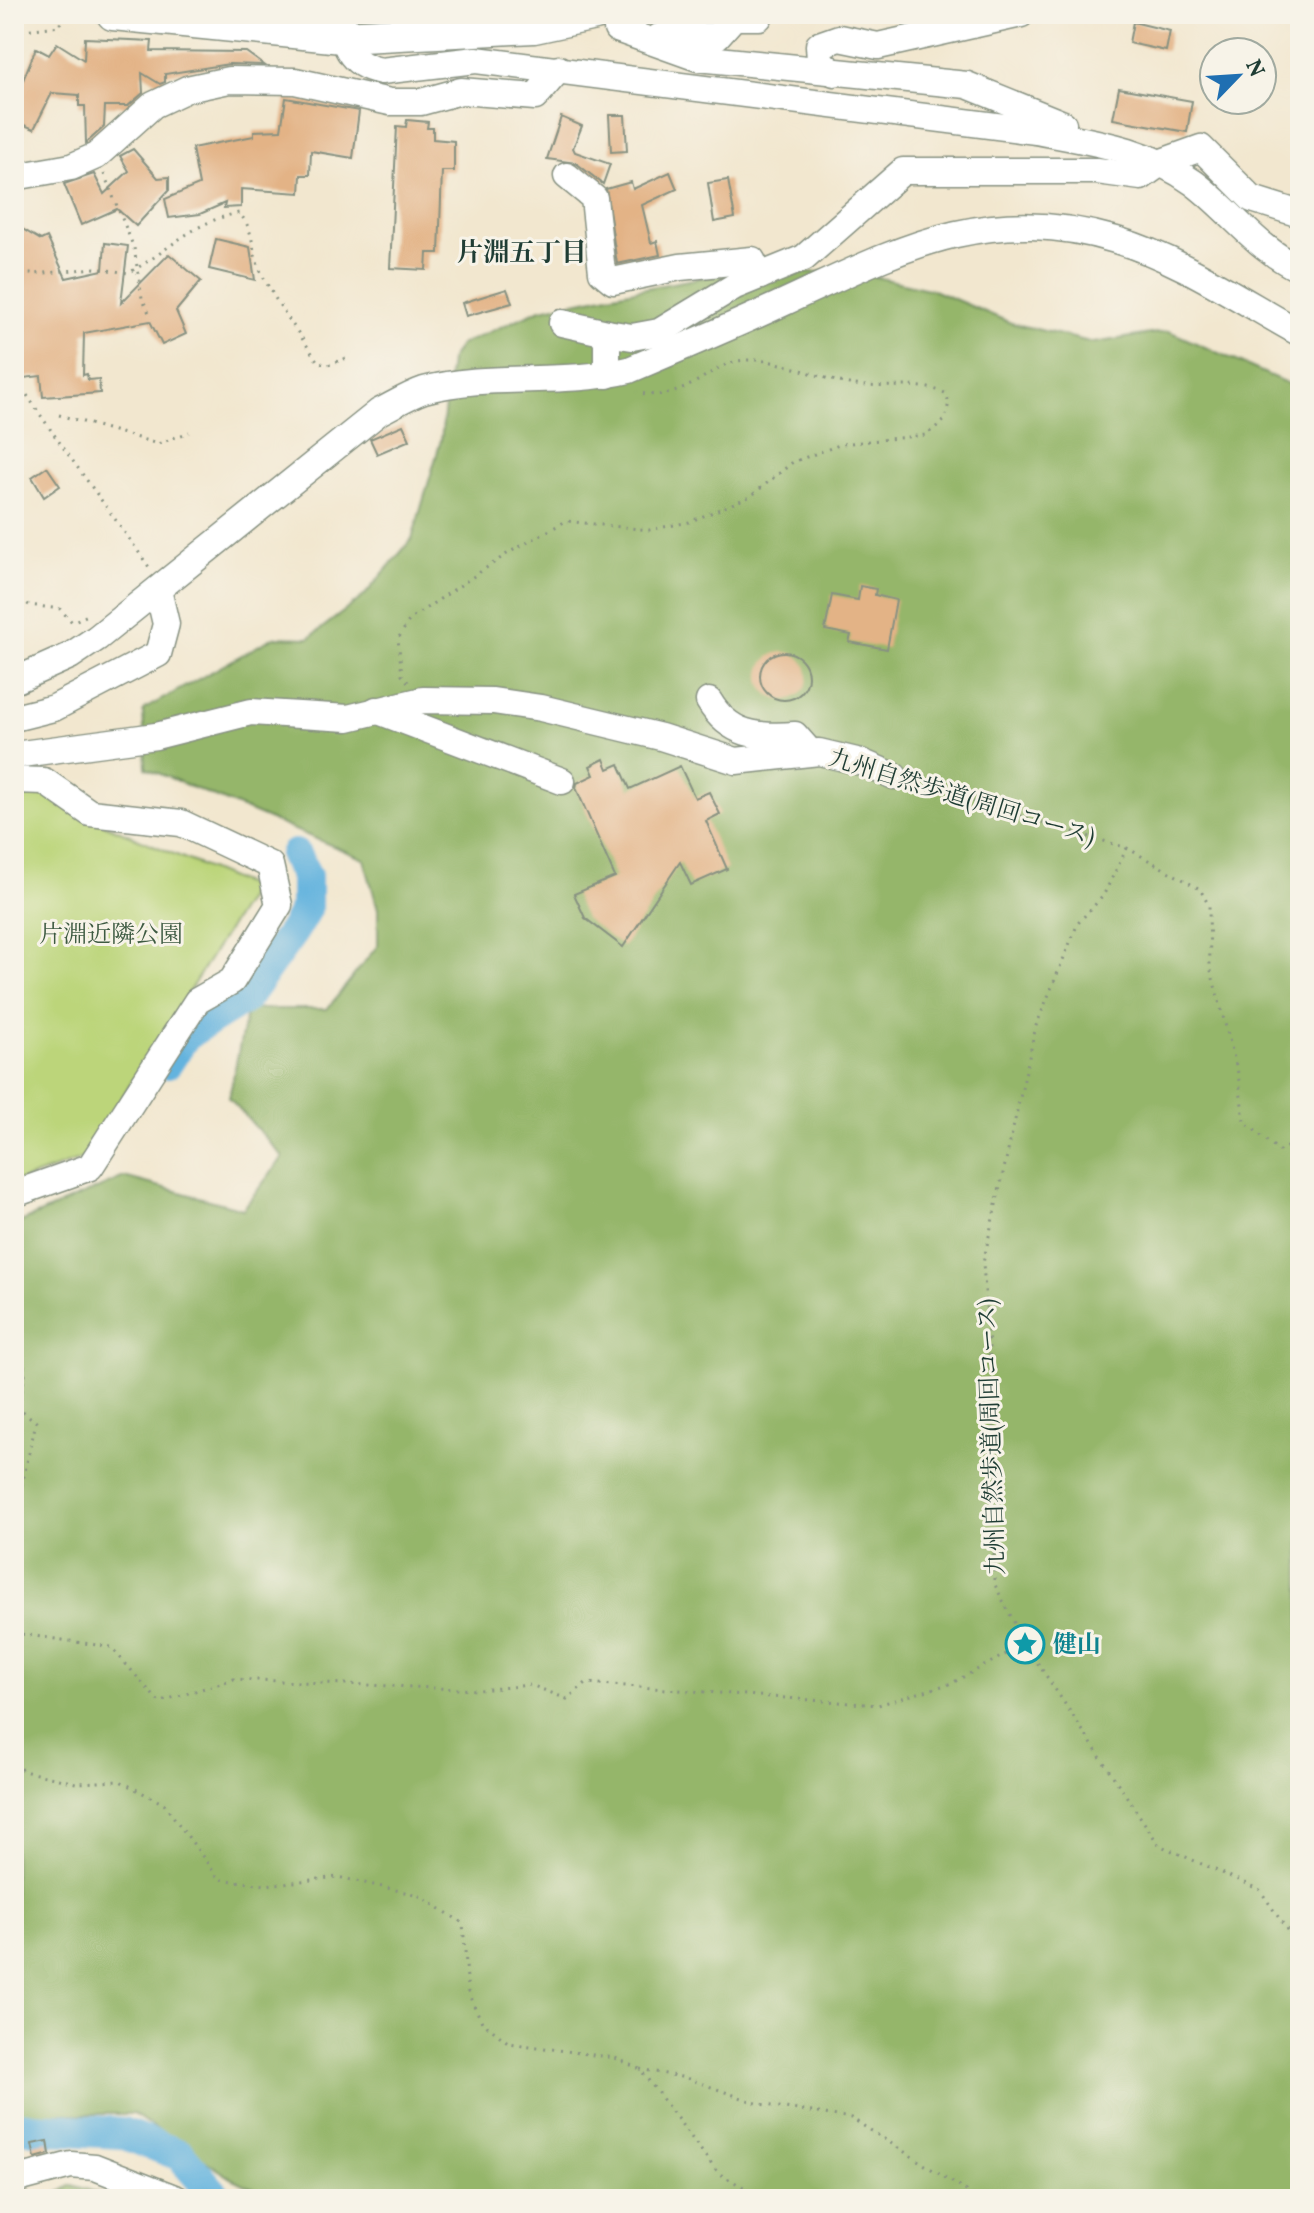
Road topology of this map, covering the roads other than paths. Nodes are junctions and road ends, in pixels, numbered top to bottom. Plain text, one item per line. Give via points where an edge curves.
1 (113, 14) edge
2 (1021, 14) edge
3 (759, 17) dead end
4 (606, 21) edge
5 (342, 25) edge
6 (647, 37) junction
7 (559, 69) junction
8 (834, 73) junction
9 (1127, 148) junction
10 (1162, 162) junction
11 (567, 176) dead end
12 (14, 177) edge
13 (1300, 214) edge
14 (1300, 269) edge
15 (760, 276) junction
16 (562, 323) dead end
17 (607, 333) junction
18 (1300, 333) edge
19 (607, 375) junction
20 (154, 578) junction
21 (14, 681) edge
22 (709, 701) dead end
23 (376, 710) junction
24 (14, 718) edge
25 (810, 752) junction
26 (14, 755) edge
27 (894, 776) road end
28 (14, 780) edge
29 (562, 781) dead end
30 (14, 1194) edge
31 (14, 2180) edge
32 (177, 2199) edge

1 - 5 main road
2 - 8 street via 878,46 839,38 819,45 820,61
3 - 6 street via 734,17 717,36
4 - 5 main road via 534,27
4 - 6 street
5 - 7 street via 353,60 365,68 381,71 476,60
6 - 8 street via 698,58
7 - 9 street via 1036,131
7 - 12 street via 535,97 461,91 421,102 368,100 295,81 229,80 153,105 96,156 71,167
8 - 9 street via 967,85
9 - 10 street
10 - 13 street via 1201,148 1252,199
10 - 14 street
10 - 15 street via 1141,177 1097,171 903,171 804,258
11 - 15 street via 594,198 602,272 613,281 752,260
15 - 17 street via 659,332 632,337
16 - 17 street
17 - 19 street
18 - 19 street via 1161,255 1114,239 1024,225 971,229 905,247 738,324
19 - 20 street via 461,383 421,391 379,412
20 - 21 street via 129,613 70,656
20 - 24 street via 166,624 158,654 54,708
22 - 25 street via 718,717 743,733 795,735
23 - 25 street, 九州自然歩道(周回コース) via 423,700 493,701 661,737 736,761
23 - 26 street, 九州自然歩道(周回コース) via 348,718 251,712 156,736
23 - 29 street
25 - 27 street, 九州自然歩道(周回コース) via 861,762
28 - 30 street via 44,781 90,813 194,829 270,865 279,905 232,981 197,1001 90,1167
31 - 32 street via 71,2165 95,2167

